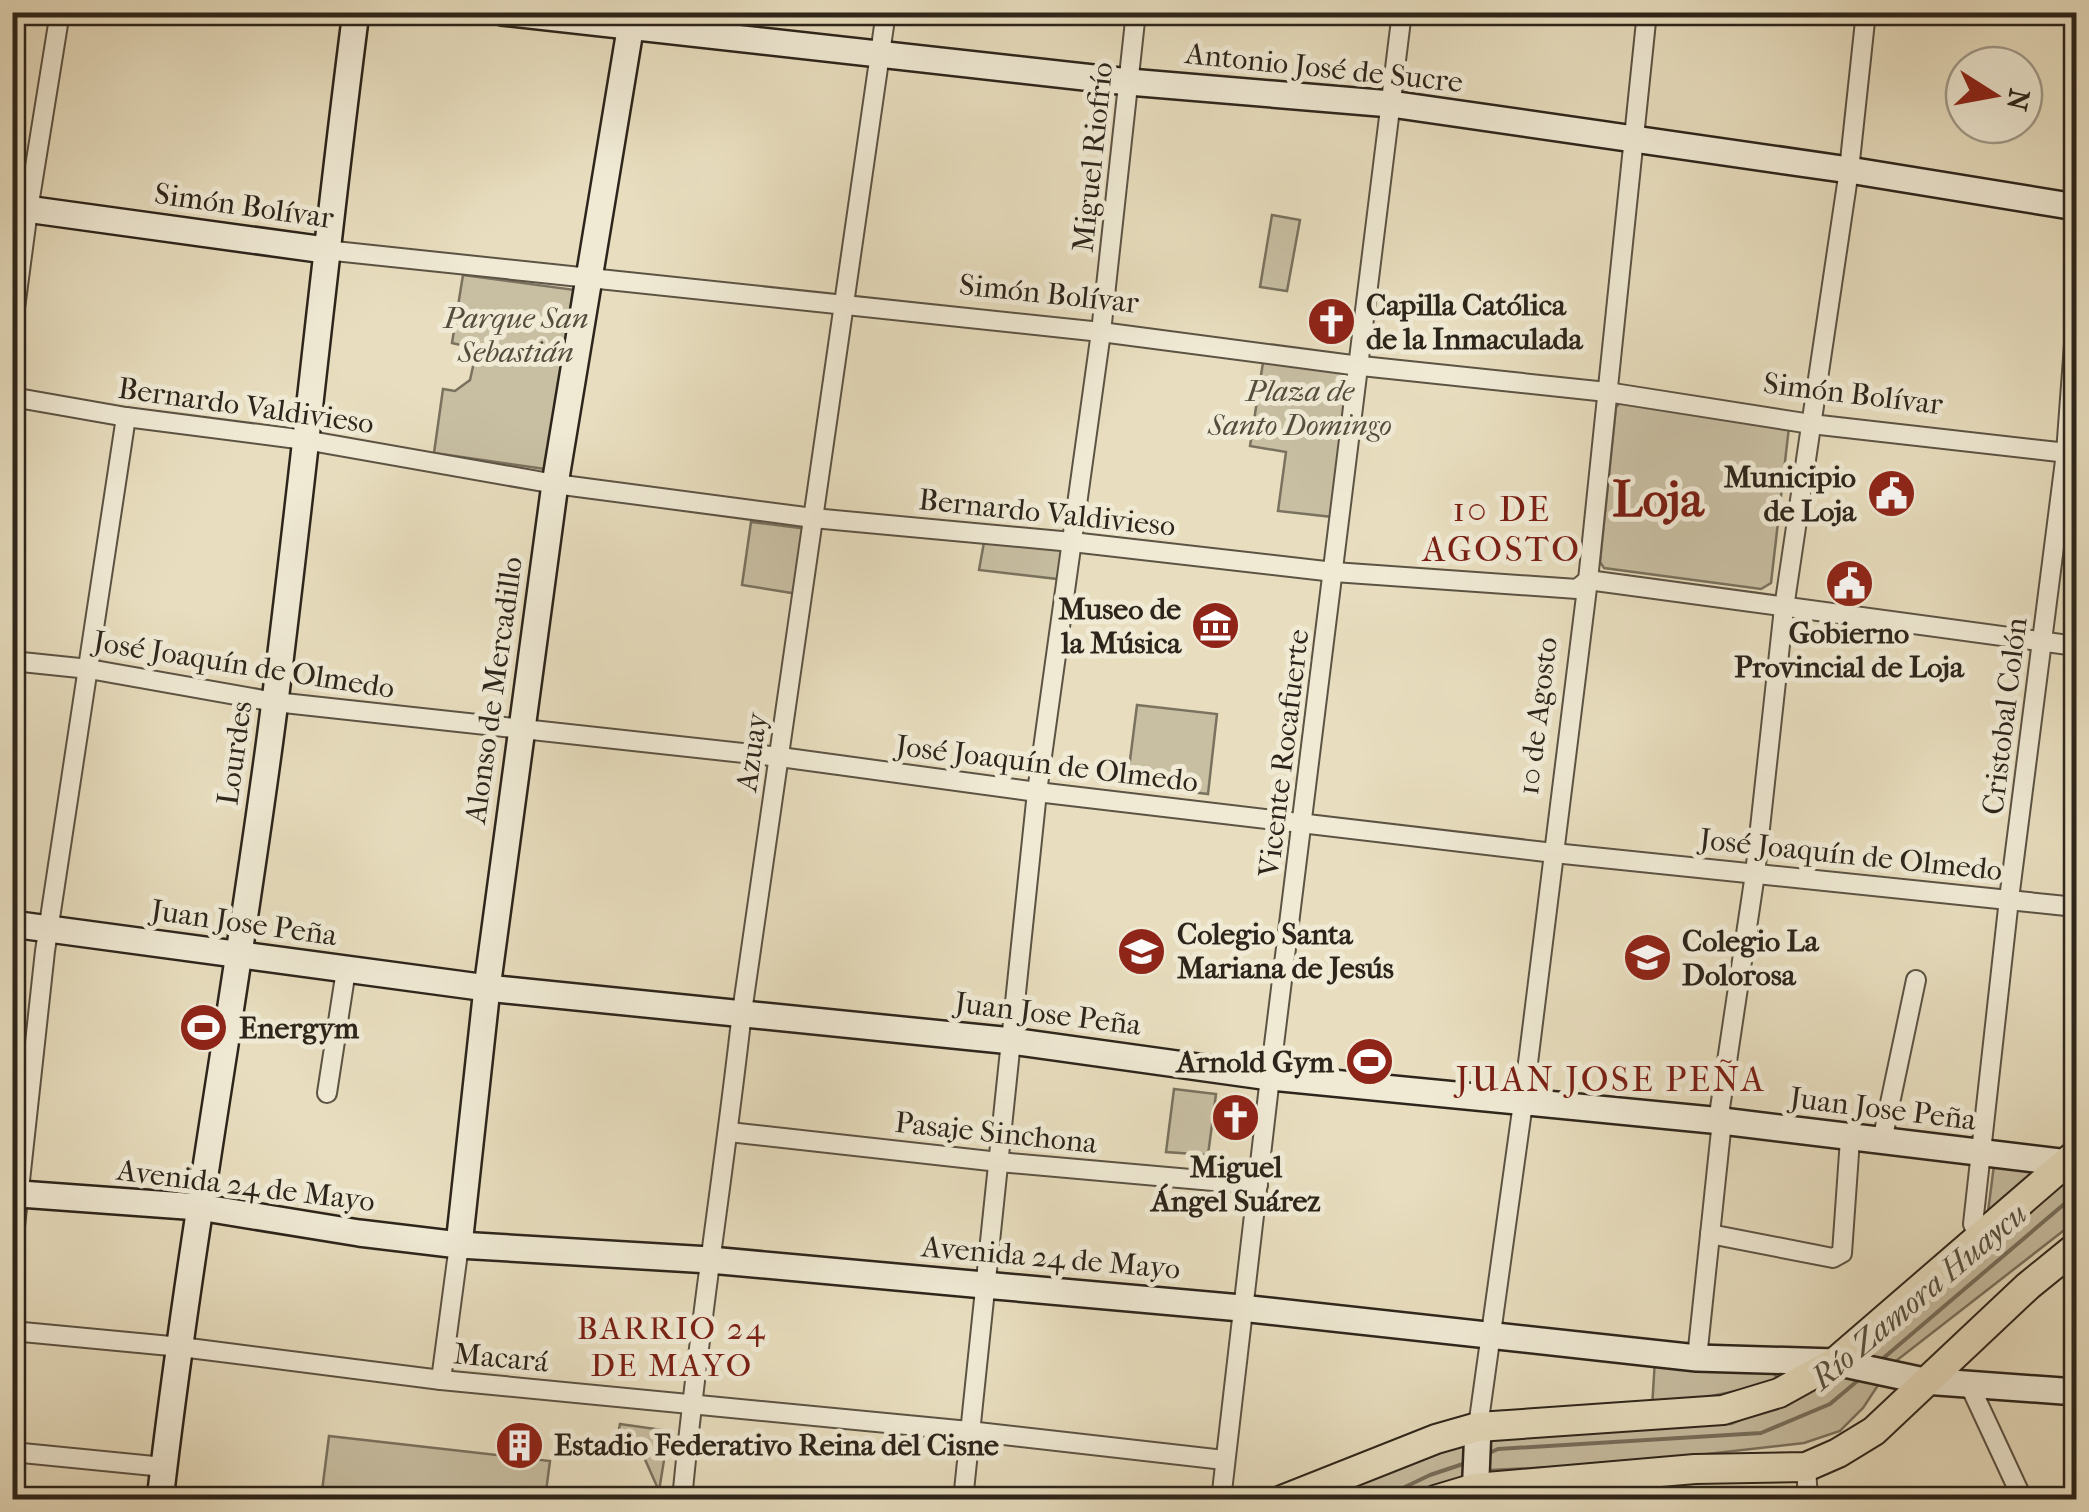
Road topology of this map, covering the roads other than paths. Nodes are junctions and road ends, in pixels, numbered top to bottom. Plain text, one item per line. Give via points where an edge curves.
1 (60, 12) edge
2 (356, 12) edge
3 (502, 12) edge
4 (886, 12) edge
5 (1136, 12) edge
6 (1402, 12) edge
7 (1647, 12) edge
8 (1866, 12) edge
9 (632, 19) edge
10 (880, 54) junction
11 (1129, 82) junction
12 (1391, 104) junction
13 (1635, 139) junction
14 (1848, 170) junction
15 (2076, 207) edge
16 (20, 208) edge
17 (325, 250) junction
18 (587, 280) junction
19 (844, 305) junction
20 (2076, 317) edge
21 (12, 331) edge
22 (1101, 332) junction
23 (1356, 365) junction
24 (1608, 392) junction
25 (12, 398) edge
26 (126, 417) junction
27 (1811, 424) junction
28 (305, 440) junction
29 (2071, 453) edge
30 (555, 484) junction
31 (812, 518) junction
32 (1072, 542) junction
33 (1334, 572) junction
34 (1588, 580) junction
35 (1784, 608) junction
36 (2043, 641) junction
37 (2076, 646) edge
38 (12, 661) edge
39 (89, 669) junction
40 (275, 702) junction
41 (522, 731) junction
42 (780, 757) junction
43 (1037, 792) junction
44 (1304, 822) junction
45 (1554, 853) junction
46 (1755, 874) junction
47 (2009, 899) junction
48 (2076, 908) edge
49 (12, 924) edge
50 (48, 929) junction
51 (239, 954) junction
52 (346, 970) junction
53 (1916, 980) dead end
54 (486, 988) junction
55 (742, 1012) junction
56 (1012, 1041) junction
57 (1270, 1077) junction
58 (327, 1093) dead end
59 (1524, 1103) junction
60 (1722, 1122) junction
61 (729, 1132) junction
62 (1850, 1139) junction
63 (1882, 1141) junction
64 (1981, 1154) junction
65 (2073, 1160) edge
66 (999, 1162) junction
67 (1258, 1185) junction
68 (15, 1193) edge
69 (199, 1207) junction
70 (1710, 1234) junction
71 (1979, 1239) junction
72 (459, 1245) junction
73 (2076, 1247) edge
74 (12, 1254) edge
75 (710, 1260) junction
76 (984, 1285) junction
77 (1241, 1308) junction
78 (12, 1332) edge
79 (1488, 1337) junction
80 (181, 1348) junction
81 (1697, 1358) junction
82 (1834, 1362) junction
83 (442, 1380) junction
84 (1924, 1382) junction
85 (1969, 1384) junction
86 (2076, 1392) edge
87 (691, 1405) junction
88 (1478, 1427) junction
89 (969, 1431) junction
90 (12, 1452) edge
91 (1224, 1460) junction
92 (164, 1467) junction
93 (1806, 1467) junction
94 (1475, 1494) edge
95 (160, 1500) edge
96 (682, 1500) edge
97 (963, 1500) edge
98 (1221, 1500) edge
99 (1282, 1500) edge
100 (1435, 1500) edge
101 (1808, 1500) edge
102 (2023, 1500) edge

1 - 16 street
2 - 17 street, Lourdes
3 - 9 street, Antonio José de Sucre
4 - 10 street, Azuay
5 - 11 street, Miguel Riofrío
6 - 12 street, Vicente Rocafuerte
7 - 13 street, 10 de Agosto
8 - 14 street
9 - 10 street, Antonio José de Sucre
9 - 18 street, Alonso de Mercadillo
10 - 11 street, Antonio José de Sucre
10 - 19 street, Azuay
11 - 12 street, Antonio José de Sucre
11 - 22 street, Miguel Riofrío
12 - 13 street, Antonio José de Sucre
12 - 23 street, Vicente Rocafuerte
13 - 14 street, Antonio José de Sucre
13 - 24 street, 10 de Agosto
14 - 15 street, Antonio José de Sucre
14 - 27 street
16 - 17 street, Simón Bolívar
16 - 21 street
17 - 18 street, Simón Bolívar
17 - 28 street, Lourdes
18 - 19 street, Simón Bolívar
18 - 30 street, Alonso de Mercadillo
19 - 22 street, Simón Bolívar
19 - 31 street, Azuay
20 - 29 street, Cristobal Colón
22 - 23 street, Simón Bolívar
22 - 32 street, Miguel Riofrío
23 - 24 street, Simón Bolívar
23 - 33 street, Vicente Rocafuerte
24 - 27 street, Simón Bolívar
24 - 34 street, 10 de Agosto
25 - 26 street, Bernardo Valdivieso
26 - 28 street, Bernardo Valdivieso
26 - 39 street
27 - 29 street, Simón Bolívar
27 - 35 street
28 - 30 street, Bernardo Valdivieso
28 - 40 street, Lourdes
29 - 36 street, Cristobal Colón
30 - 31 street, Bernardo Valdivieso
30 - 41 street, Alonso de Mercadillo
31 - 32 street, Bernardo Valdivieso
31 - 42 street, Azuay
32 - 33 street, Bernardo Valdivieso
32 - 43 street, Miguel Riofrío
33 - 34 street, Bernardo Valdivieso via 1578,589
33 - 44 street, Vicente Rocafuerte
34 - 35 street, Bernardo Valdivieso
34 - 45 street, 10 de Agosto
35 - 36 street, Bernardo Valdivieso
35 - 46 street
36 - 37 street, Bernardo Valdivieso
36 - 47 street, Cristobal Colón
38 - 39 street, José Joaquín de Olmedo
39 - 40 street, José Joaquín de Olmedo
39 - 50 street
40 - 41 street, José Joaquín de Olmedo
40 - 51 street, Lourdes
41 - 42 street, José Joaquín de Olmedo
41 - 54 street, Alonso de Mercadillo
42 - 43 street, José Joaquín de Olmedo
42 - 55 street, Azuay
43 - 44 street, José Joaquín de Olmedo
43 - 56 street, Miguel Riofrío
44 - 45 street, José Joaquín de Olmedo
44 - 57 street, Vicente Rocafuerte
45 - 46 street, José Joaquín de Olmedo
45 - 59 street, 10 de Agosto
46 - 47 street, José Joaquín de Olmedo
46 - 60 street
47 - 48 street, José Joaquín de Olmedo
47 - 64 street, Cristobal Colón
49 - 50 street, Juan Jose Peña
50 - 51 street, Juan Jose Peña
50 - 68 street
51 - 52 street, Juan Jose Peña
51 - 69 street, Lourdes
52 - 54 street, Juan Jose Peña
52 - 58 street
53 - 63 street
54 - 55 street, Juan Jose Peña
54 - 72 street, Alonso de Mercadillo
55 - 56 street, Juan Jose Peña
55 - 61 street, Azuay
56 - 57 street, Juan Jose Peña
56 - 66 street, Miguel Riofrío
57 - 59 street, Juan Jose Peña
57 - 67 street, Vicente Rocafuerte
59 - 60 street, Juan Jose Peña
59 - 79 street, 10 de Agosto
60 - 62 street, Juan Jose Peña
60 - 70 street
61 - 66 street, Pasaje Sinchona
61 - 75 street, Azuay
62 - 63 street, Juan Jose Peña
62 - 70 street via 1842,1252 1832,1258
63 - 64 street, Juan Jose Peña
64 - 65 street, Juan Jose Peña
64 - 71 street, Cristobal Colón via 1973,1224
65 - 71 main road
66 - 67 street, Pasaje Sinchona
66 - 76 street, Miguel Riofrío
67 - 77 street, Vicente Rocafuerte
68 - 69 street, Avenida 24 de Mayo
68 - 74 street
69 - 72 street, Avenida 24 de Mayo
69 - 80 street, Lourdes
70 - 81 street
71 - 82 main road
72 - 75 street, Avenida 24 de Mayo
72 - 83 street, Alonso de Mercadillo
73 - 84 main road
75 - 76 street, Avenida 24 de Mayo
75 - 87 street, Azuay
76 - 77 street, Avenida 24 de Mayo
76 - 89 street, Miguel Riofrío
77 - 79 street, Avenida 24 de Mayo
77 - 91 street, Vicente Rocafuerte
78 - 80 street, Macará
79 - 81 street, Avenida 24 de Mayo
79 - 88 street, 10 de Agosto
80 - 83 street, Macará
80 - 92 street, Lourdes
81 - 82 street, Avenida 24 de Mayo
82 - 84 street, Avenida 24 de Mayo
82 - 88 main road via 1779,1393 1723,1410
83 - 87 street, Macará
84 - 85 street, Avenida 24 de Mayo
84 - 93 main road via 1874,1431
85 - 86 street, Avenida 24 de Mayo
85 - 102 street
87 - 89 street, Macará
87 - 96 street, Azuay
88 - 94 street
88 - 99 main road
89 - 91 street, Macará
89 - 97 street, Miguel Riofrío
90 - 92 street
91 - 98 street, Vicente Rocafuerte
92 - 95 street, Lourdes
93 - 94 main road via 1694,1469
93 - 101 street
94 - 100 main road

